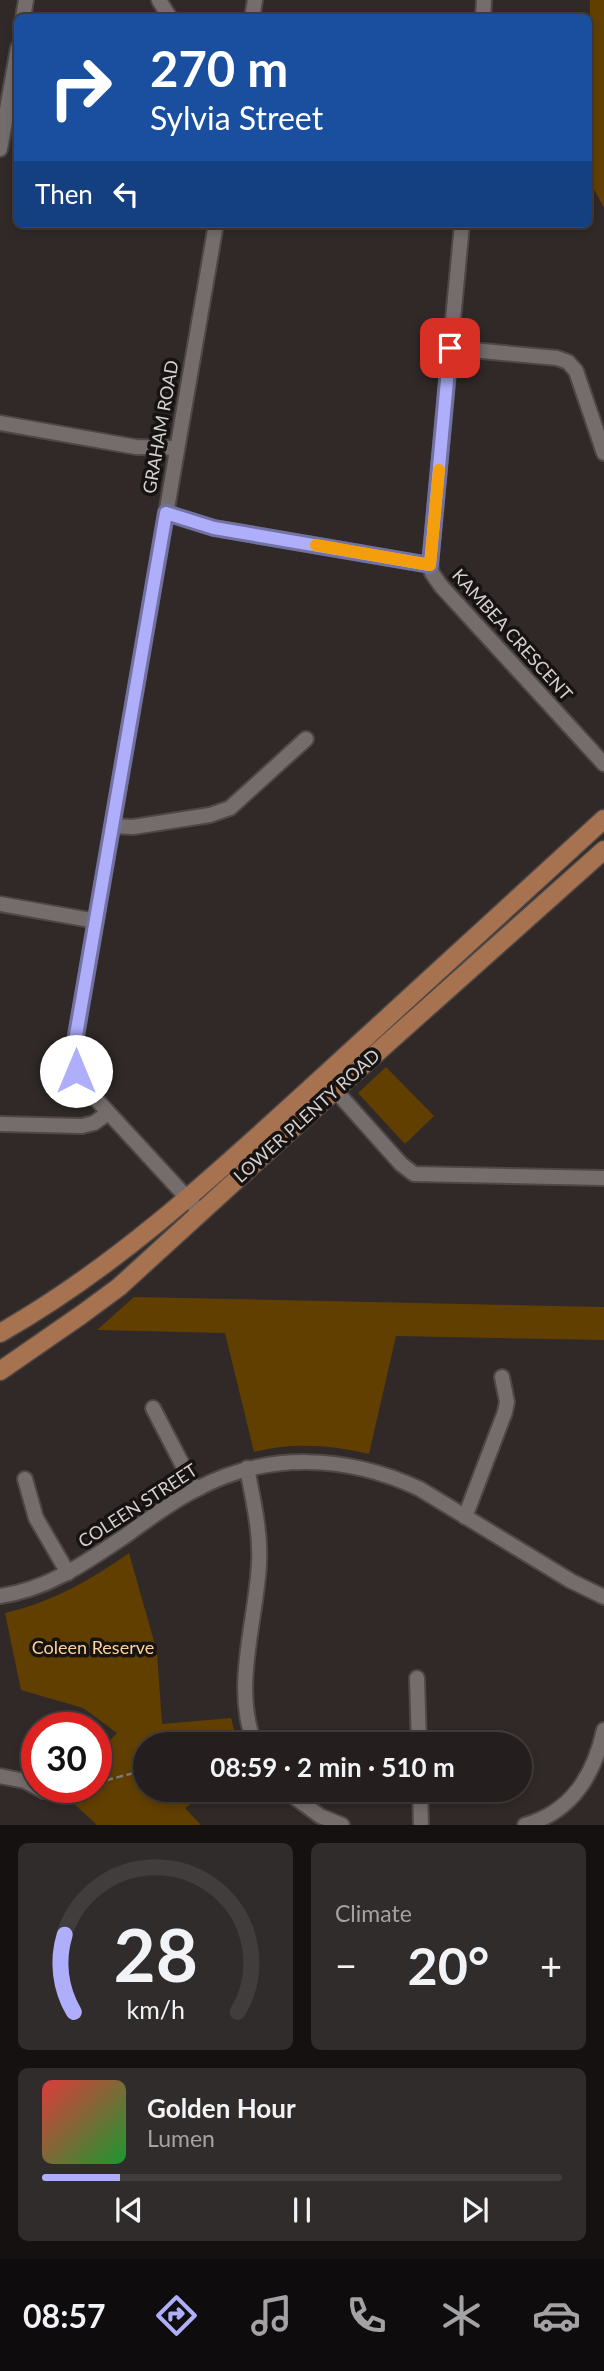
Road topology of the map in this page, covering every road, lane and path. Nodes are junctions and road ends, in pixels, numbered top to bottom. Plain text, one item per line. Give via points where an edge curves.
1 (14, 70) edge
2 (0, 149) edge
3 (215, 228) edge
4 (462, 228) edge
5 (450, 348) junction
6 (0, 423) edge
7 (604, 453) edge
8 (176, 454) junction
9 (164, 519) junction
10 (430, 565) junction
11 (306, 739) dead end
12 (604, 764) edge
13 (604, 819) edge
14 (111, 826) junction
15 (604, 850) edge
16 (0, 904) edge
17 (96, 921) junction
18 (335, 1090) junction
19 (108, 1113) junction
20 (0, 1124) edge
21 (604, 1178) edge
22 (187, 1200) junction
23 (201, 1213) junction
24 (0, 1333) edge
25 (0, 1371) edge
26 (502, 1377) dead end
27 (153, 1408) dead end
28 (247, 1468) junction
29 (25, 1479) dead end
30 (195, 1489) junction
31 (465, 1517) junction
32 (68, 1573) junction
33 (0, 1596) edge
34 (604, 1597) edge
35 (416, 1678) dead end
36 (604, 1730) edge
37 (251, 1732) edge
38 (418, 1732) edge
39 (599, 1768) edge
40 (133, 1773) edge
41 (0, 1776) edge
42 (112, 1779) edge
43 (21, 1781) edge
44 (301, 1802) edge
45 (420, 1802) edge
46 (342, 1825) edge
47 (421, 1825) edge
48 (525, 1825) edge

1 - 2 street
3 - 8 street, GRAHAM ROAD
4 - 5 street, KAMBEA CRESCENT
5 - 7 street via 568,362 580,380
5 - 10 street, KAMBEA CRESCENT
6 - 8 street
8 - 9 street, GRAHAM ROAD
9 - 10 street
9 - 14 street, GRAHAM ROAD
10 - 12 street, KAMBEA CRESCENT via 441,586
11 - 14 street via 230,808 133,827
13 - 22 main road, LOWER PLENTY ROAD
14 - 17 street, GRAHAM ROAD
15 - 18 main road, LOWER PLENTY ROAD
16 - 17 street
17 - 19 street, GRAHAM ROAD via 73,1054 80,1079
18 - 21 street via 414,1174
18 - 23 main road, LOWER PLENTY ROAD
19 - 20 street via 82,1126
19 - 22 street, GRAHAM ROAD
22 - 23 street, GRAHAM ROAD
22 - 24 main road, LOWER PLENTY ROAD via 99,1270
23 - 25 main road, LOWER PLENTY ROAD via 119,1287
26 - 31 street via 505,1412
27 - 30 street
28 - 30 street, COLEEN STREET
28 - 31 street, COLEEN STREET via 311,1461 358,1467 410,1485
28 - 37 street via 259,1544 246,1674
29 - 32 street via 31,1506
30 - 32 street, COLEEN STREET
31 - 34 street, COLEEN STREET
32 - 33 street, COLEEN STREET
35 - 38 street
36 - 39 street
39 - 48 street via 565,1805
40 - 42 path
41 - 43 street
44 - 46 street
45 - 47 street

